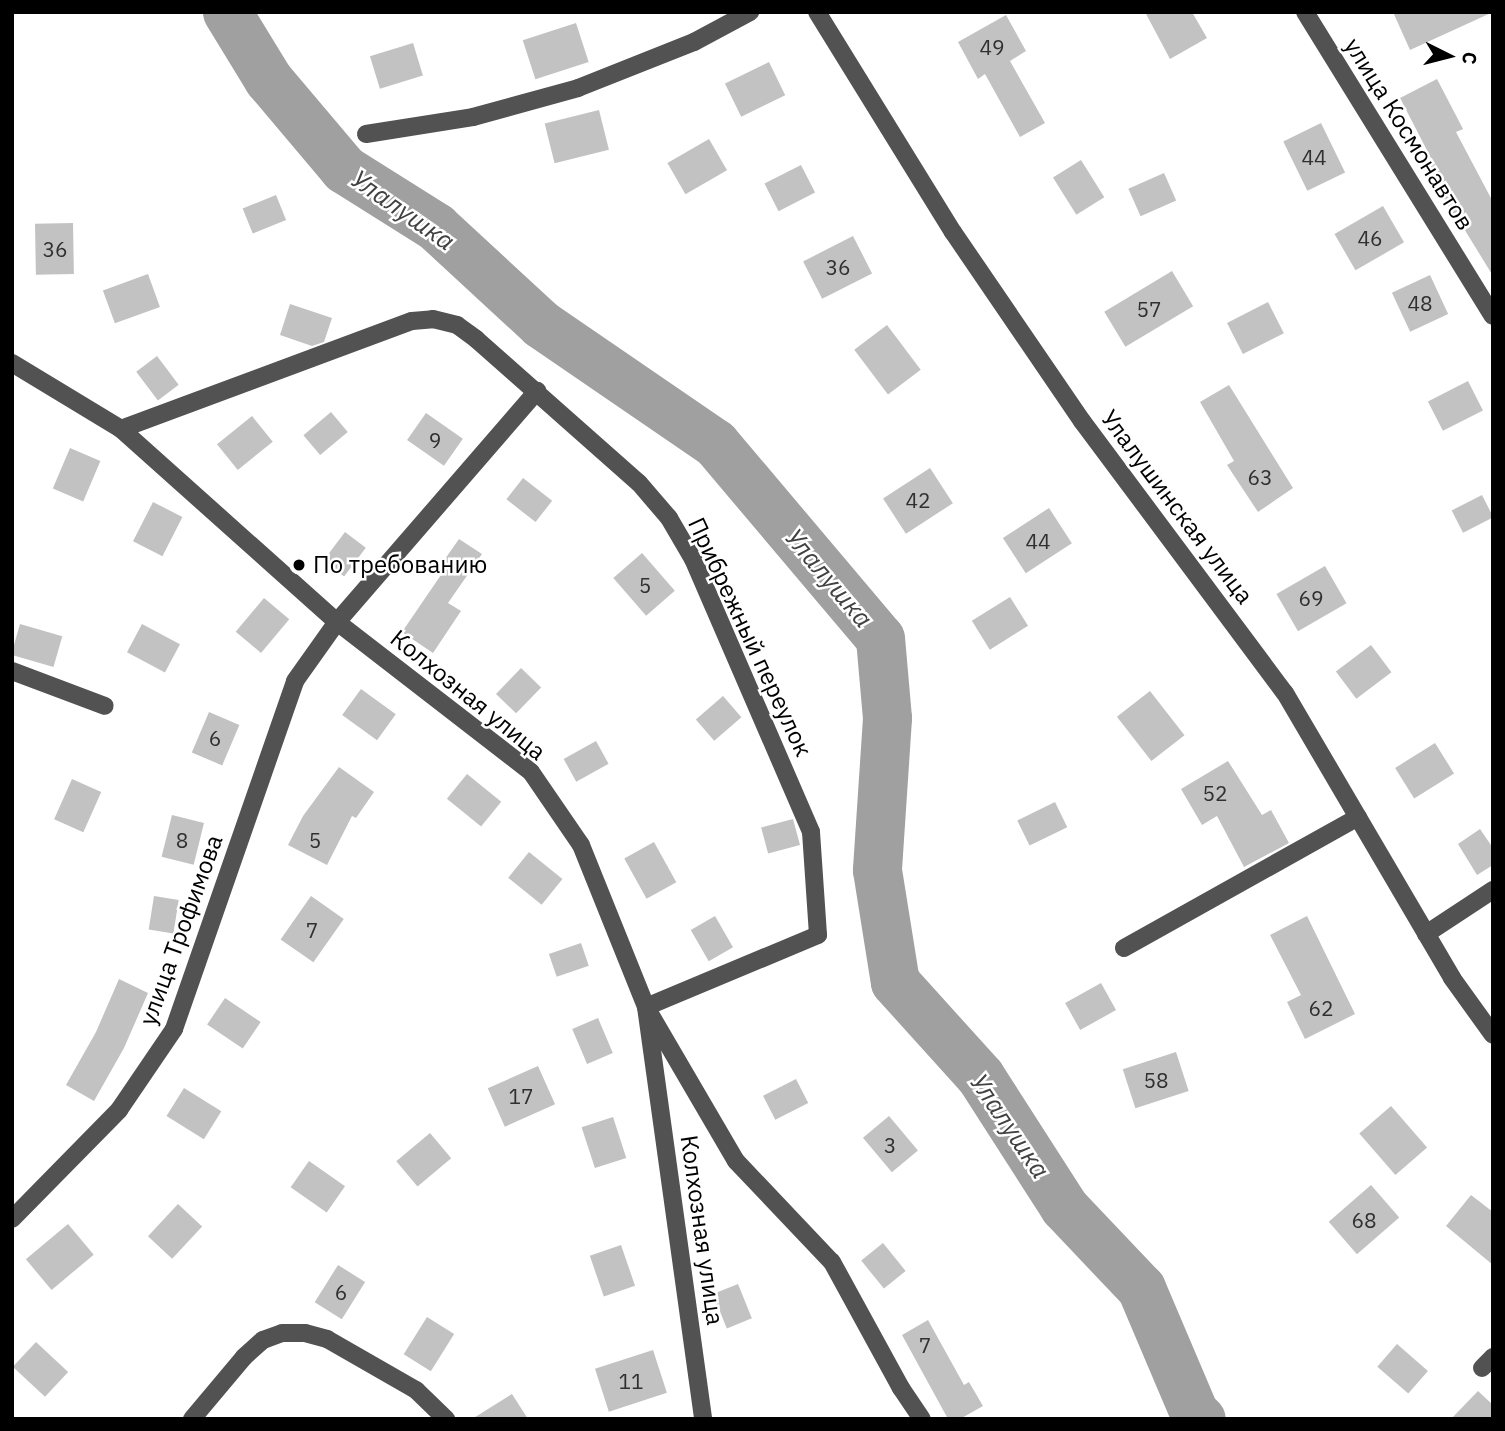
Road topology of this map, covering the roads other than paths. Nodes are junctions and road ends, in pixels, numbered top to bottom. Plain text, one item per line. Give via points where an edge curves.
1 (750, 12) edge
2 (817, 12) edge
3 (1305, 12) edge
4 (366, 134) dead end
5 (1493, 316) edge
6 (12, 363) edge
7 (537, 391) junction
8 (121, 429) junction
9 (337, 621) junction
10 (12, 671) edge
11 (104, 706) dead end
12 (1358, 817) junction
13 (1493, 890) edge
14 (1426, 934) junction
15 (1124, 948) dead end
16 (646, 1007) junction
17 (1493, 1035) edge
18 (12, 1219) edge
19 (192, 1419) edge
20 (446, 1419) edge
21 (703, 1419) edge
22 (922, 1419) edge

1 - 4 street via 694,42 578,88 473,117
2 - 12 street, Улалушинская улица via 953,232 1082,421 1285,693
3 - 5 street, улица Космонавтов
6 - 8 street, Колхозная улица
7 - 8 street, Прибрежный переулок via 457,325 433,319 412,321
7 - 9 street, улица Трофимова
7 - 16 street, Прибрежный переулок via 639,483 669,518 693,559 811,832 818,935
8 - 9 street, Колхозная улица
9 - 16 street, Колхозная улица via 530,772 580,845
9 - 18 street, улица Трофимова via 295,681 174,1029 119,1110
10 - 11 street
12 - 14 street, Улалушинская улица
12 - 15 street
13 - 14 street
14 - 17 street, Улалушинская улица
16 - 21 street, Колхозная улица
16 - 22 street via 736,1161 832,1262
19 - 20 street via 244,1357 263,1340 282,1333 327,1339 416,1390

